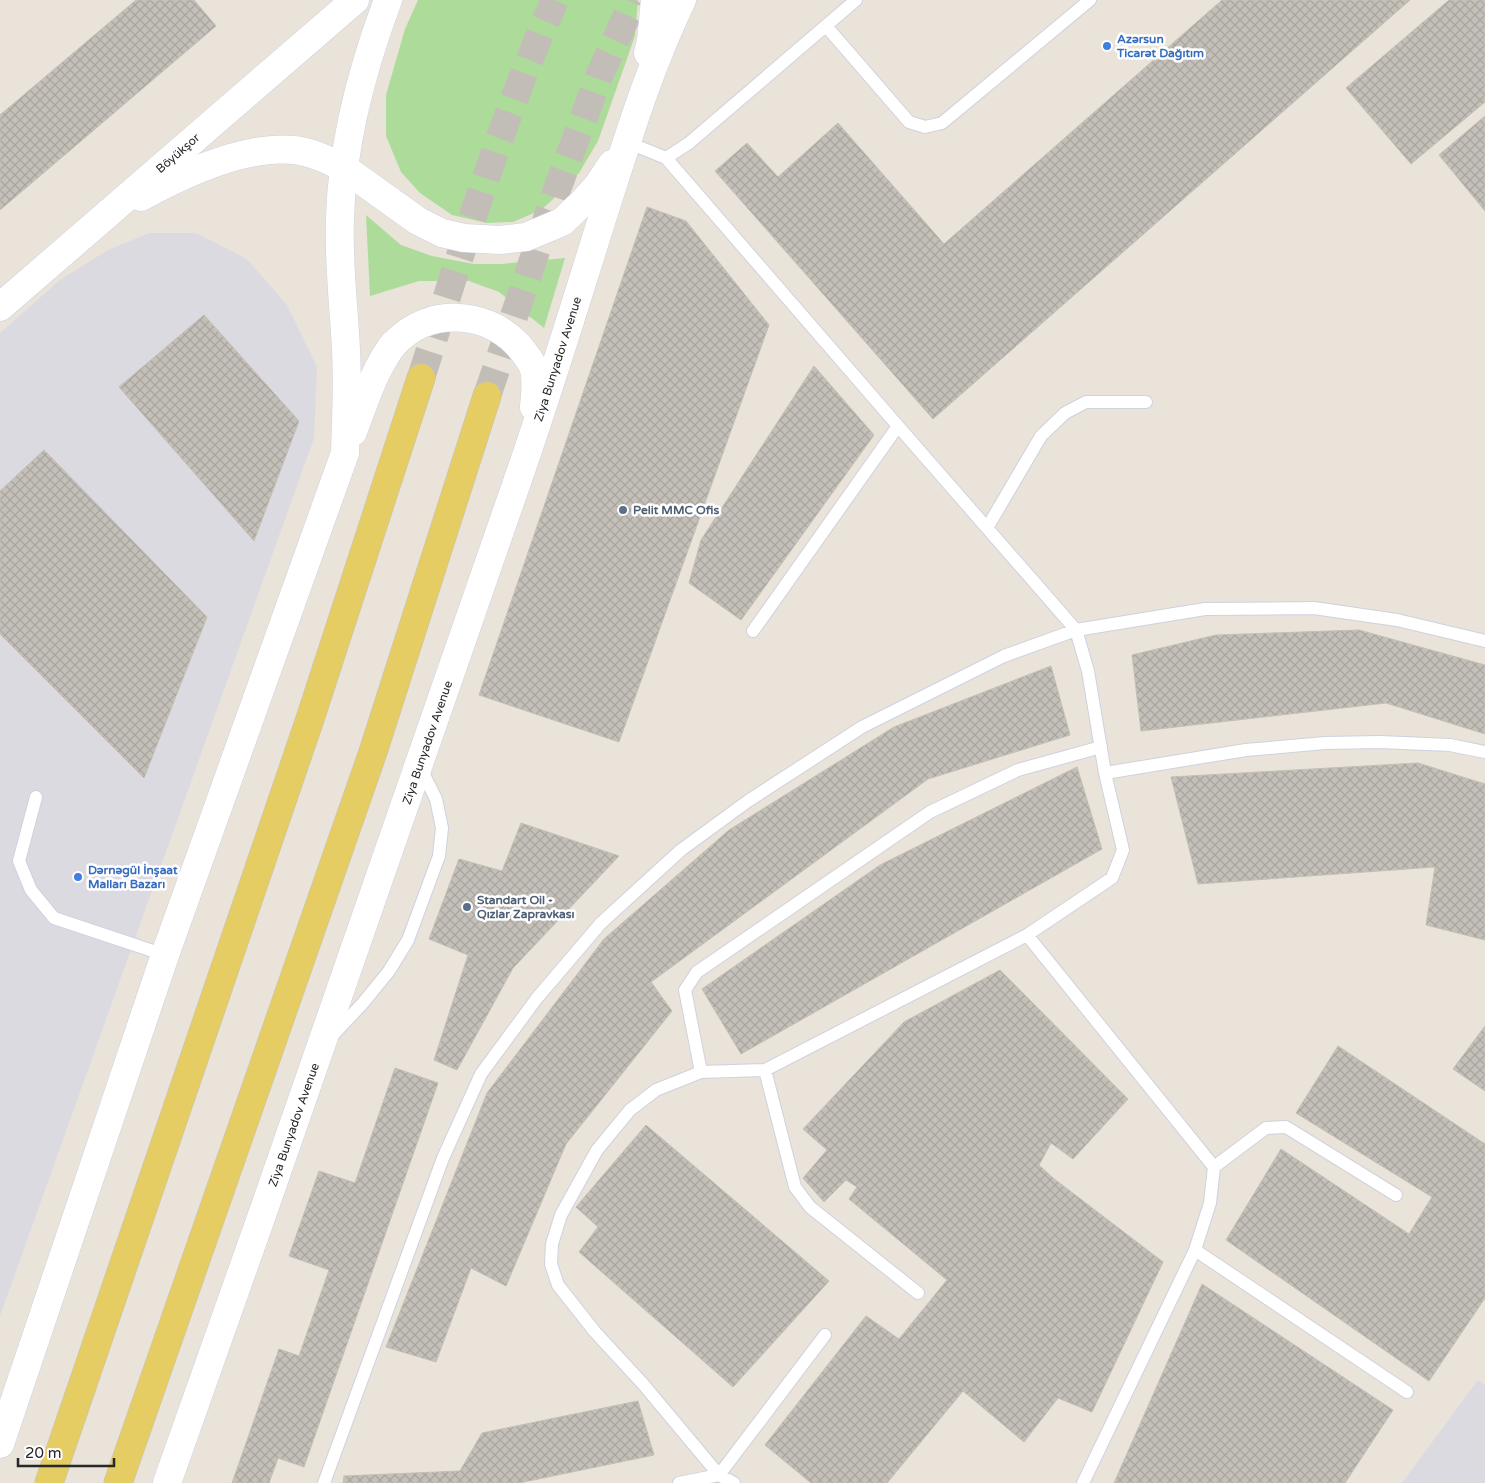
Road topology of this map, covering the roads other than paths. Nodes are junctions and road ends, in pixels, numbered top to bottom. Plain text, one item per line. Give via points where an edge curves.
1 (355, 0) edge
2 (388, 0) edge
3 (654, 0) edge
4 (682, 0) edge
5 (856, 0) edge
6 (1090, 0) edge
7 (826, 26) junction
8 (627, 142) junction
9 (666, 158) junction
10 (344, 168) junction
11 (98, 220) junction
12 (0, 307) edge
13 (421, 378) tunnel mouth
14 (487, 396) tunnel mouth
15 (1146, 402) dead end
16 (898, 426) junction
17 (345, 453) junction
18 (526, 456) junction
19 (986, 528) junction
20 (1076, 630) junction
21 (753, 631) dead end
22 (1485, 641) edge
23 (1101, 747) junction
24 (1485, 752) edge
25 (420, 767) junction
26 (1105, 773) junction
27 (36, 797) dead end
28 (1027, 935) junction
29 (165, 955) junction
30 (323, 1046) junction
31 (765, 1070) junction
32 (701, 1072) junction
33 (1214, 1167) junction
34 (1396, 1194) dead end
35 (1195, 1250) junction
36 (918, 1293) dead end
37 (824, 1335) dead end
38 (1407, 1392) dead end
39 (0, 1444) edge
40 (719, 1475) junction
41 (49, 1483) edge
42 (118, 1483) edge
43 (167, 1483) edge
44 (324, 1483) edge
45 (679, 1483) edge
46 (734, 1483) edge
47 (1082, 1483) edge

1 - 11 main road, Böyükşor
2 - 10 main road via 365,68
3 - 8 main road via 651,41
4 - 8 main road, Ziya Bunyadov Avenue via 662,44
5 - 7 lane
6 - 7 lane via 942,123 925,127 910,122
7 - 9 lane via 689,143
8 - 9 lane
8 - 10 main road via 598,185 562,222 526,237 500,240 442,233 418,221
8 - 18 main road, Ziya Bunyadov Avenue
9 - 16 lane
10 - 11 main road via 320,156 293,150 241,155 161,186
10 - 17 main road via 340,218 347,386
11 - 12 main road, Böyükşor
13 - 41 main road via 310,719
14 - 42 main road via 373,752
15 - 19 lane via 1086,402 1065,413 1041,436
16 - 19 lane
16 - 21 lane
17 - 18 main road via 377,370 394,343 414,328 437,319 466,317 508,334 534,368 536,392
17 - 29 main road
18 - 25 main road, Ziya Bunyadov Avenue
19 - 20 lane
20 - 22 lane via 1205,609 1314,608 1397,620
20 - 23 lane via 1088,671
20 - 44 lane via 1004,656 862,727 748,801 681,850 601,923 537,998 481,1074 443,1158
23 - 26 lane
23 - 32 lane via 1018,770 930,812 697,972 685,990
24 - 26 lane via 1450,745 1325,744 1246,750
25 - 30 main road, Ziya Bunyadov Avenue
25 - 30 lane via 436,799 442,828 439,856 408,940 389,971
26 - 28 lane via 1123,850 1112,878
27 - 29 lane via 19,861 31,890 54,918
28 - 31 lane
28 - 33 lane
29 - 39 main road
30 - 43 main road, Ziya Bunyadov Avenue
31 - 32 lane
31 - 36 lane via 796,1187 810,1207
32 - 40 lane via 656,1090 630,1110 597,1150 561,1215 552,1244 551,1264 558,1285 589,1325
33 - 34 lane via 1266,1128 1286,1127
33 - 35 lane via 1210,1203
35 - 38 lane
35 - 47 lane
37 - 40 lane
40 - 45 lane
40 - 46 lane

